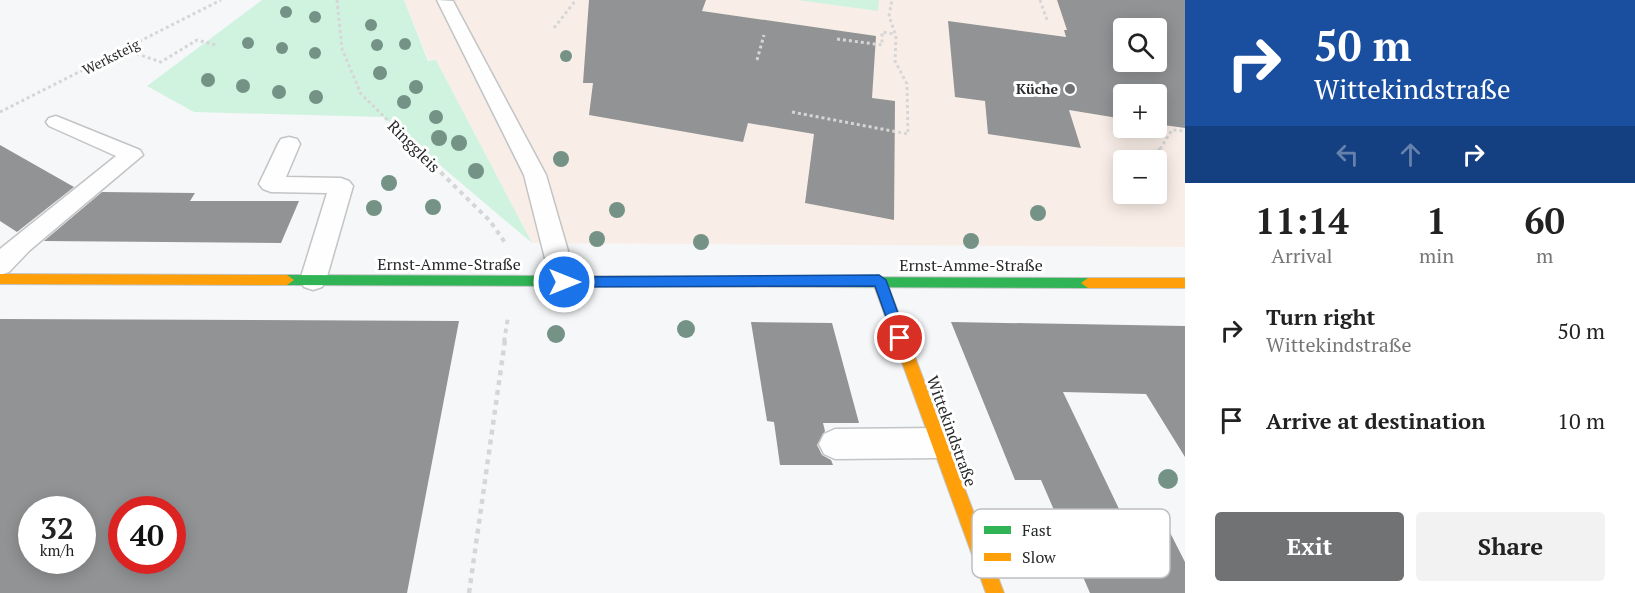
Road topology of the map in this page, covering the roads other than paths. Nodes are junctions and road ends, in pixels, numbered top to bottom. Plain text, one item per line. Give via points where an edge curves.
1 (444, 1) edge
2 (56, 122) dead end
3 (290, 144) dead end
4 (0, 266) edge
5 (0, 279) edge
6 (313, 280) junction
7 (879, 280) junction
8 (564, 282) junction
9 (1185, 283) edge
10 (939, 443) junction
11 (835, 444) dead end
12 (972, 531) edge
13 (989, 578) edge
14 (995, 593) edge

1 - 8 lane via 535,175
2 - 4 lane via 132,155 21,244
3 - 6 lane via 272,184 341,186
5 - 6 street, Ernst-Amme-Straße
6 - 8 street, Ernst-Amme-Straße
7 - 8 street, Ernst-Amme-Straße
7 - 9 street, Ernst-Amme-Straße
7 - 10 street, Wittekindstraße
10 - 11 lane
10 - 12 street, Wittekindstraße
13 - 14 street, Wittekindstraße

